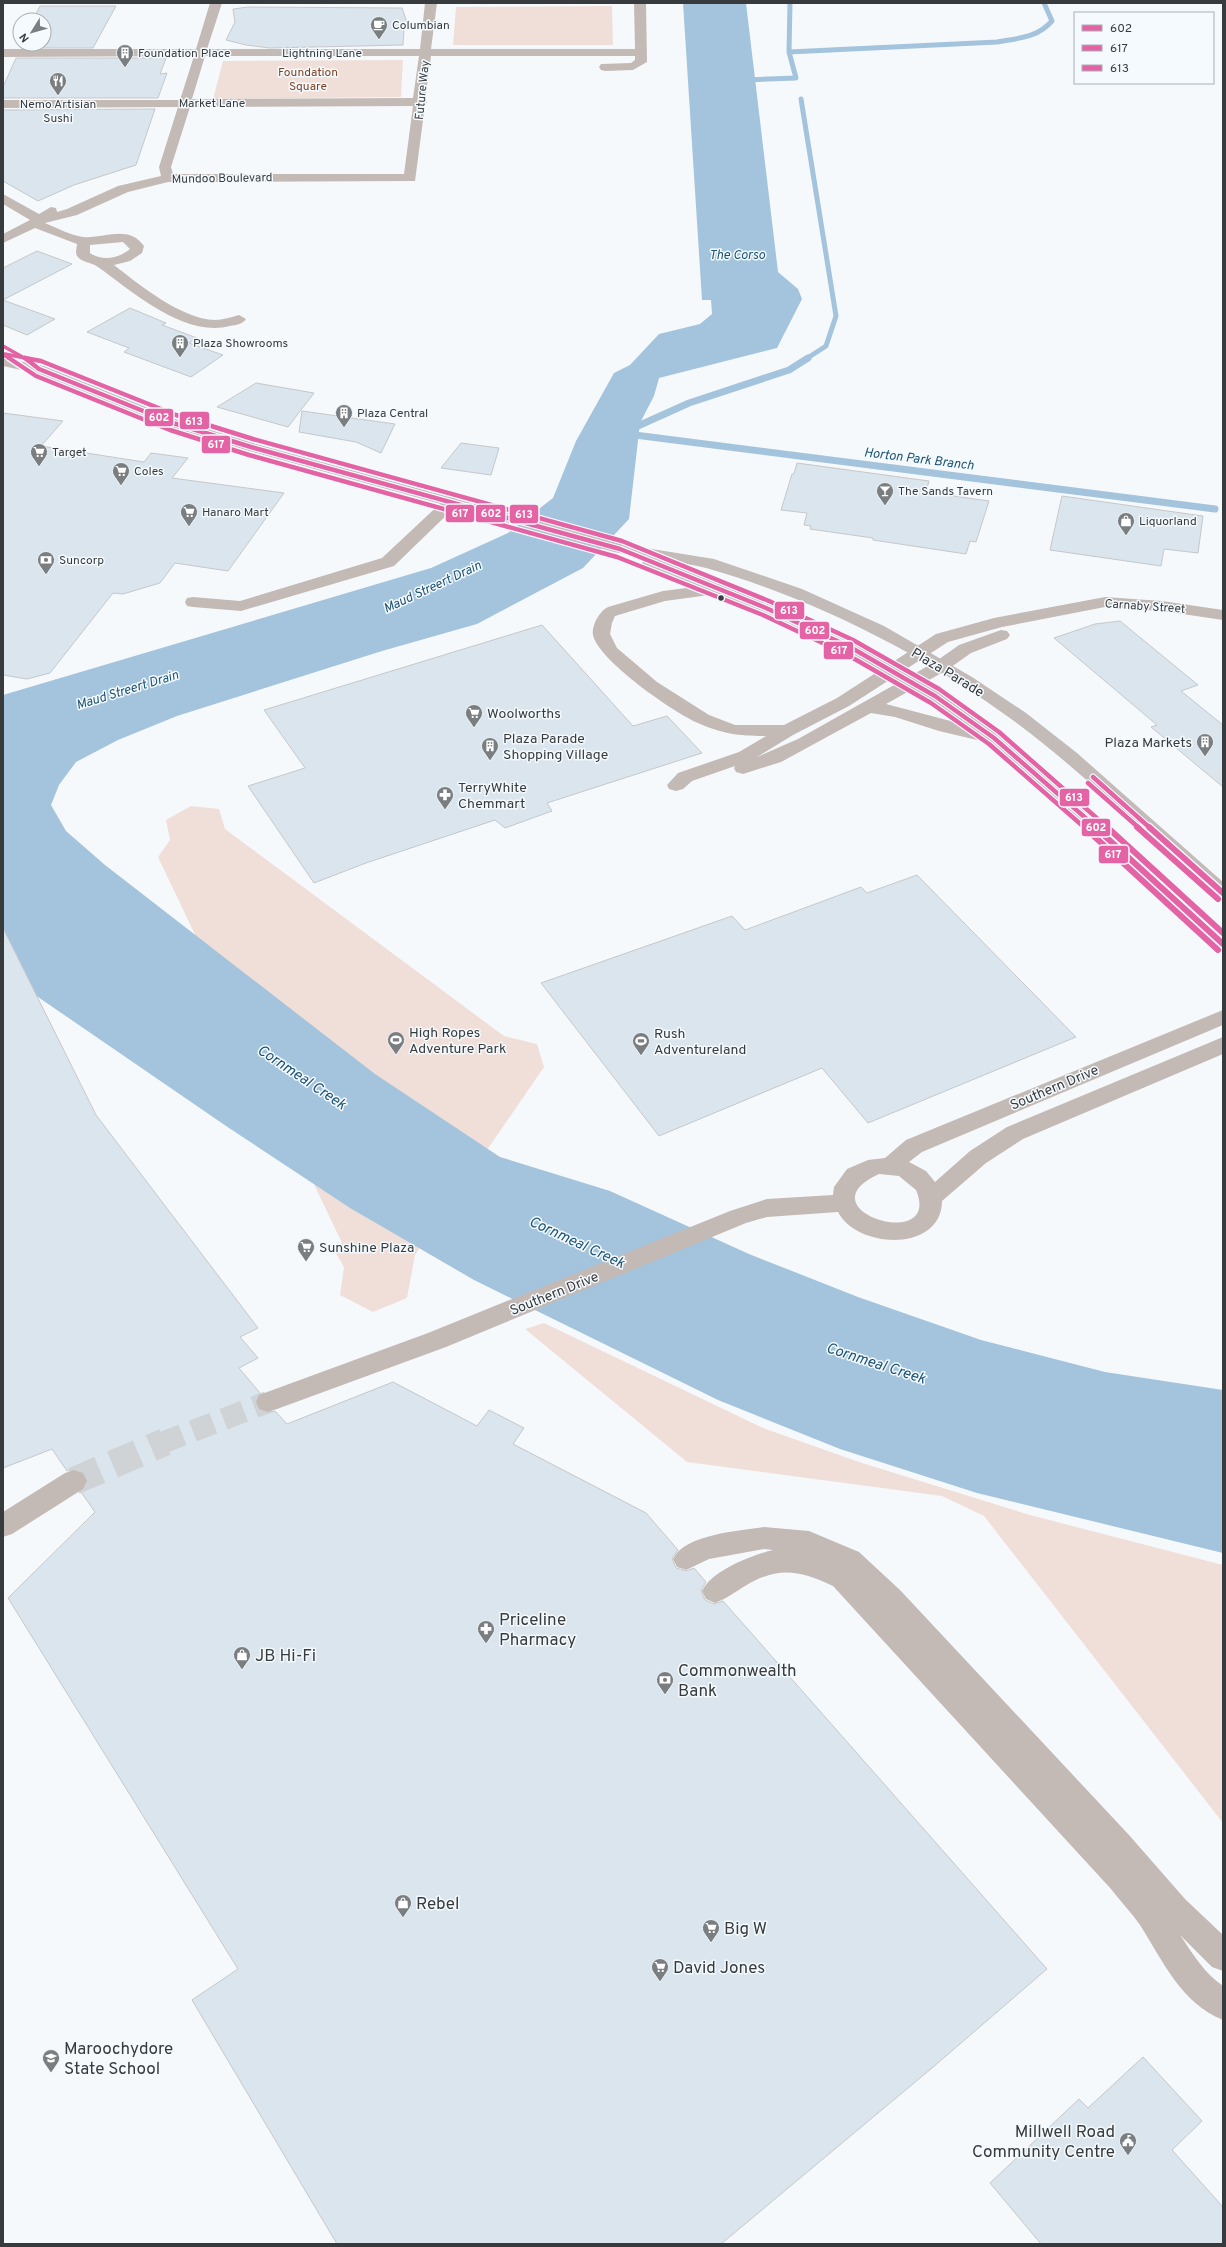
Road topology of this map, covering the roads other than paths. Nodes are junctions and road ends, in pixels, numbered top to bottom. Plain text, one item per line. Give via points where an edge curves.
1 (216, 3) edge
2 (431, 3) edge
3 (640, 4) edge
4 (426, 52) junction
5 (642, 52) junction
6 (3, 53) edge
7 (200, 53) junction
8 (605, 67) dead end
9 (421, 102) junction
10 (185, 103) junction
11 (3, 104) edge
12 (411, 173) joint
13 (166, 175) junction
14 (3, 198) edge
15 (37, 221) junction
16 (3, 239) edge
17 (84, 241) junction
18 (101, 262) junction
19 (239, 319) dead end
20 (3, 346) edge
21 (3, 362) edge
22 (39, 369) junction
23 (451, 502) junction
24 (620, 549) junction
25 (718, 589) junction
26 (193, 602) dead end
27 (1223, 614) edge
28 (1044, 615) junction
29 (920, 654) junction
30 (941, 666) junction
31 (893, 670) junction
32 (913, 682) junction
33 (870, 707) junction
34 (786, 731) junction
35 (994, 738) junction
36 (1223, 893) edge
37 (1223, 944) edge
38 (1223, 1017) edge
39 (1223, 1045) edge
40 (890, 1166) junction
41 (932, 1197) junction
42 (844, 1203) junction
43 (268, 1402) tunnel mouth
44 (74, 1482) tunnel mouth
45 (3, 1526) edge
46 (686, 1559) dead end
47 (715, 1591) dead end
48 (1111, 1852) junction
49 (1223, 1956) edge
50 (1223, 2005) edge

1 - 7 street
2 - 4 street, Future Way
3 - 5 street
4 - 5 street, Lightning Lane
4 - 7 street, Lightning Lane
4 - 9 street, Future Way
5 - 8 street via 641,62 633,66
6 - 7 street, Lightning Lane
7 - 10 street
9 - 10 street, Market Lane
9 - 12 street, Future Way
10 - 11 street, Market Lane
10 - 13 street
12 - 13 street, Mundoo Boulevard via 206,177
13 - 15 street, Mundoo Boulevard via 123,189 72,212
14 - 15 street
15 - 16 street, Mundoo Boulevard
15 - 17 street
17 - 18 street via 83,254
17 - 18 street via 123,238 137,246 137,250 127,258
18 - 19 street via 148,295 188,318 213,324
20 - 22 main road, Plaza Parade via 20,354
21 - 22 main road, Plaza Parade
22 - 23 main road, Plaza Parade via 173,423
23 - 24 main road, Plaza Parade
23 - 26 street via 388,562 241,606
24 - 25 main road, Plaza Parade
24 - 29 main road, Plaza Parade via 708,563 761,581 878,630
25 - 31 main road, Plaza Parade via 820,633
25 - 34 street via 663,596 614,611 603,624 602,634 605,642 610,651 651,686 703,719 733,730
27 - 28 street, Carnaby Street via 1105,602 1079,605
28 - 29 street, Carnaby Street via 1000,622 942,638
28 - 30 street, Carnaby Street via 965,650
29 - 30 main road, Plaza Parade
29 - 31 street, Carnaby Street
30 - 32 street, Carnaby Street
30 - 36 main road, Plaza Parade via 1020,717 1070,757
31 - 32 main road, Plaza Parade
31 - 34 street, Carnaby Street via 843,702
32 - 33 street, Carnaby Street
32 - 35 main road, Plaza Parade
33 - 34 street, Carnaby Street via 774,758 689,786 676,785 685,777 746,756
33 - 35 street
35 - 37 main road, Plaza Parade via 1055,790
38 - 40 street, Southern Drive via 914,1146
39 - 41 street, Southern Drive via 1015,1133 978,1157
40 - 41 street via 902,1168 922,1180
40 - 42 street via 876,1166 853,1175 846,1183
41 - 42 street via 926,1219 916,1227 903,1232 873,1230 849,1214
42 - 43 street, Southern Drive via 767,1208 724,1223 437,1340
44 - 45 street
46 - 48 street via 704,1549 764,1538 809,1542 850,1560 891,1598
47 - 48 street via 756,1566 778,1560 800,1560 822,1567 842,1578
48 - 49 street
48 - 50 street via 1188,1974 1201,1989

